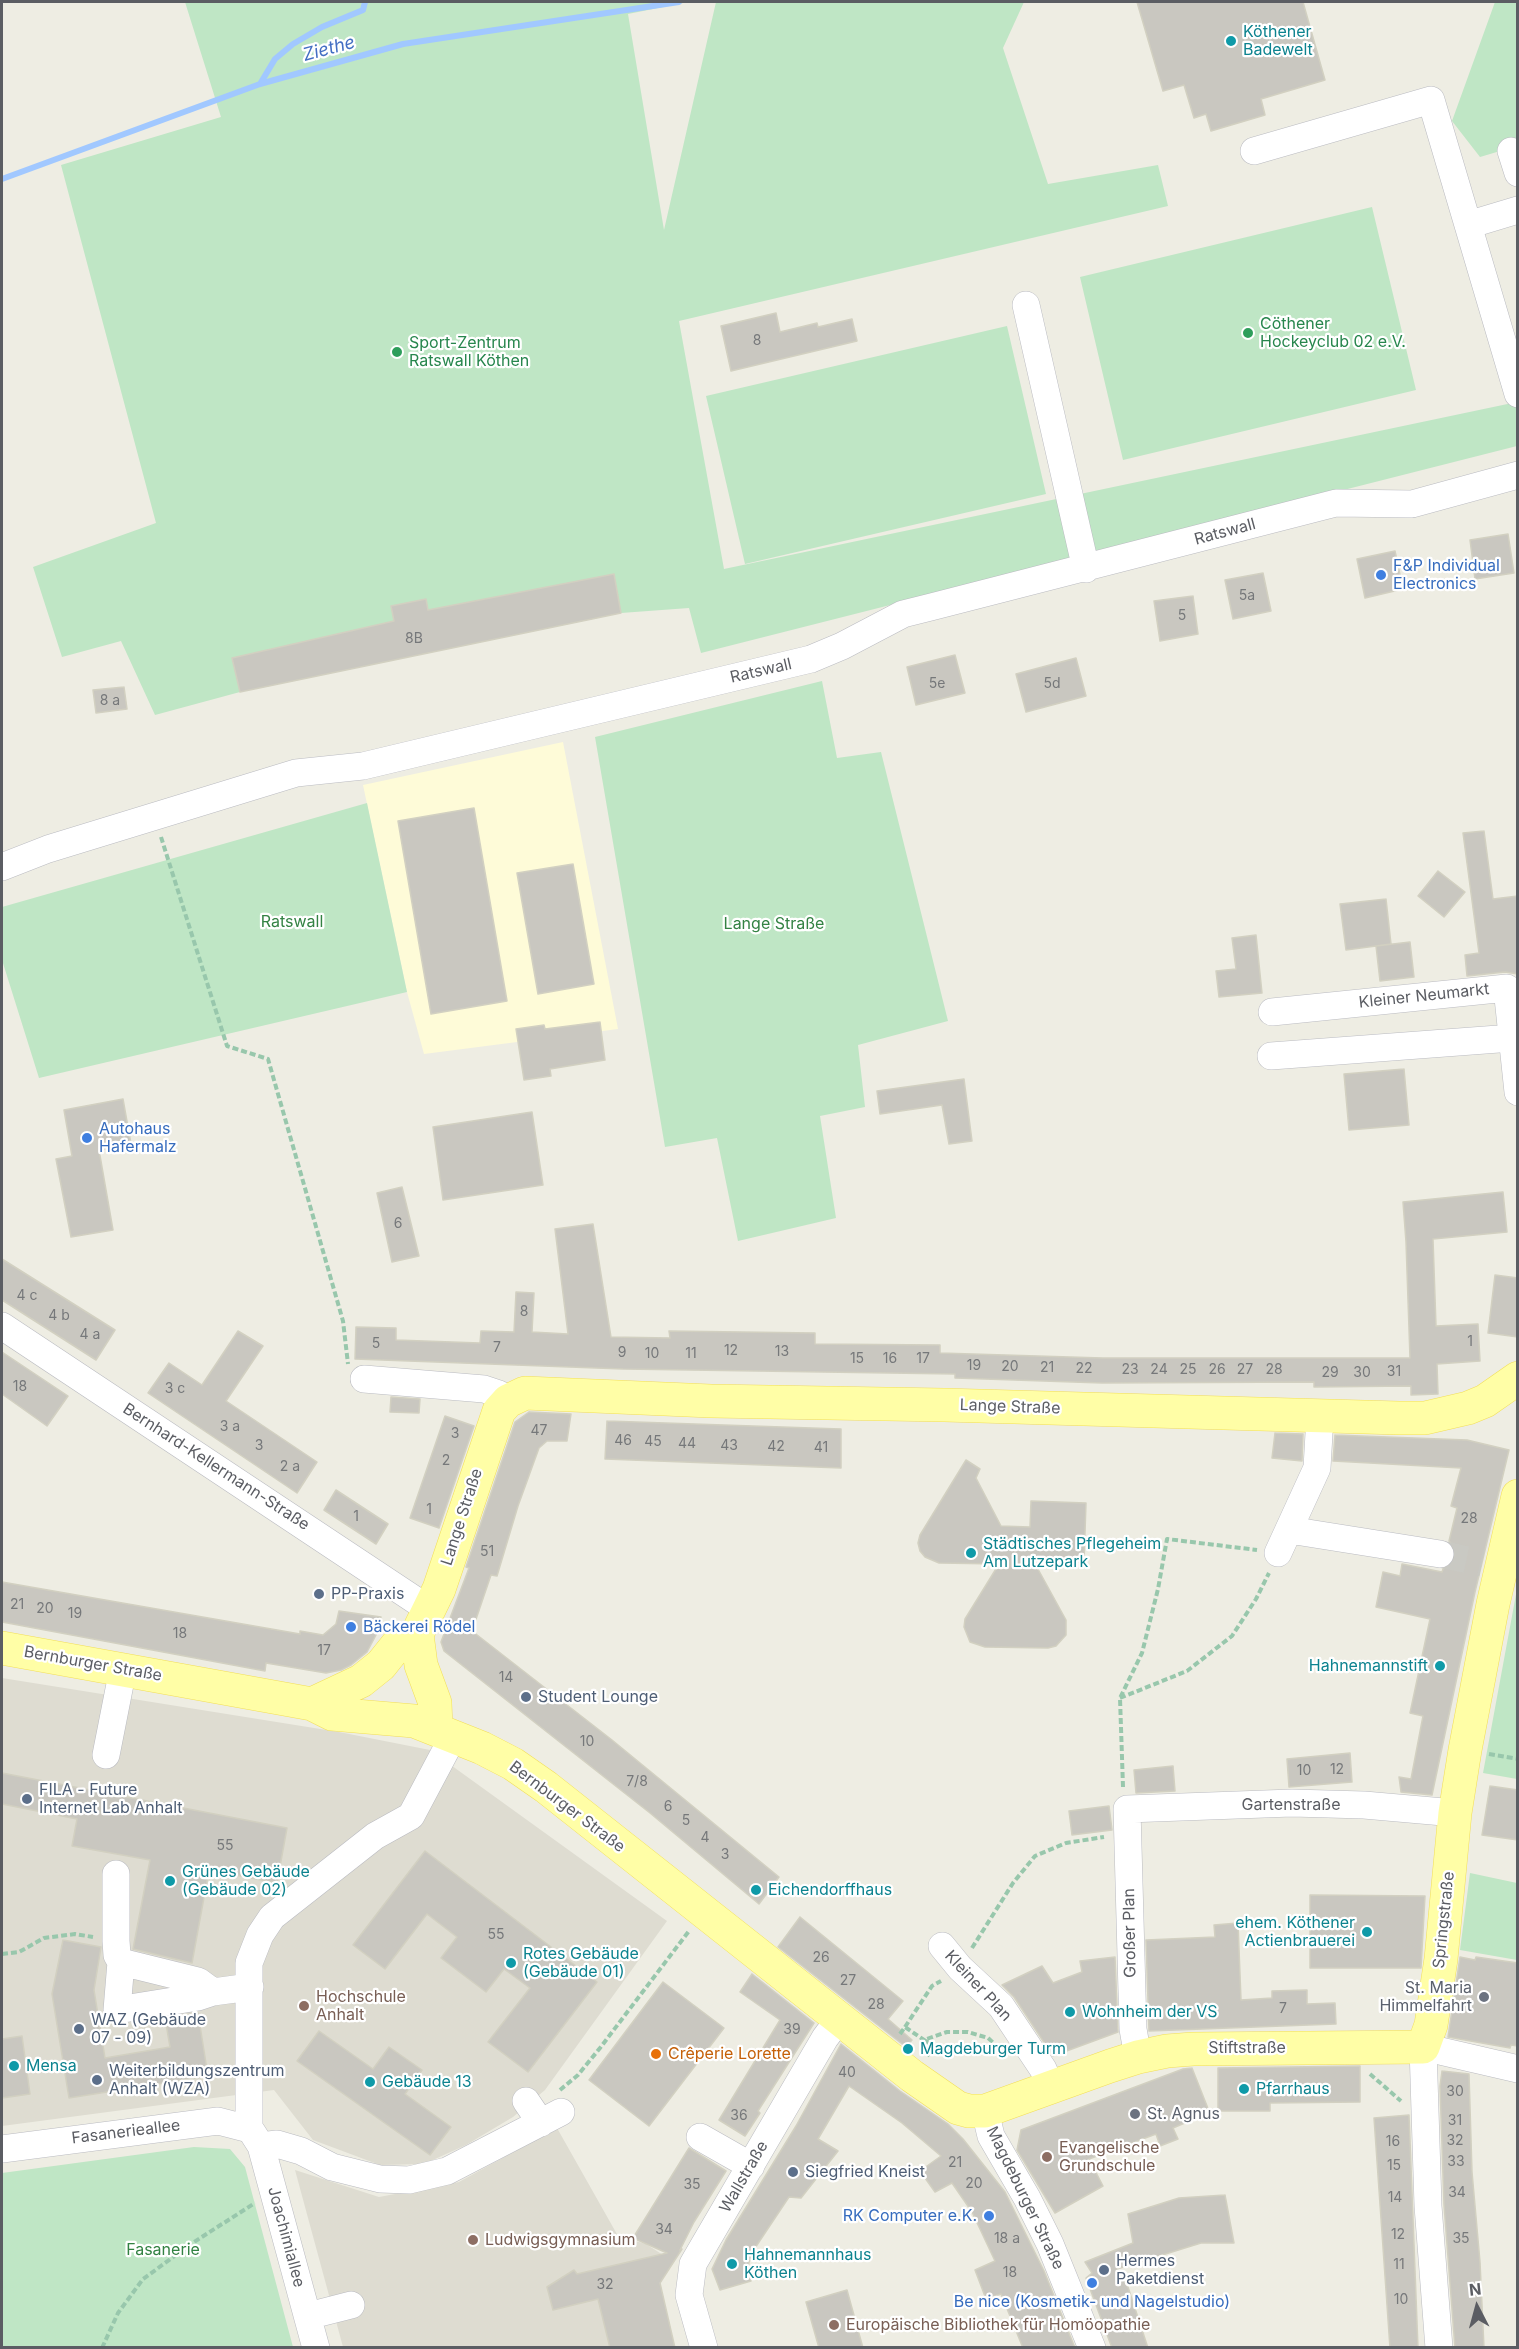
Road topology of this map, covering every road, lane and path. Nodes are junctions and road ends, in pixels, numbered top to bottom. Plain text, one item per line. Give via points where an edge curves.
1 (1254, 151) dead end
2 (1518, 210) edge
3 (1467, 225) junction
4 (1026, 305) dead end
5 (1518, 394) edge
6 (1518, 475) edge
7 (1086, 569) junction
8 (154, 816) junction
9 (2, 867) edge
10 (1272, 1012) dead end
11 (1512, 1038) junction
12 (1271, 1056) dead end
13 (1518, 1092) edge
14 (2, 1326) edge
15 (364, 1379) joint
16 (1514, 1381) edge
17 (508, 1401) junction
18 (1320, 1416) junction
19 (1518, 1496) edge
20 (1283, 1541) junction
21 (1440, 1554) tunnel mouth
22 (423, 1622) junction
23 (2, 1648) edge
24 (123, 1669) junction
25 (1120, 1698) junction
26 (312, 1704) junction
27 (445, 1732) junction
28 (106, 1755) dead end
29 (1126, 1811) junction
30 (1455, 1813) junction
31 (116, 1874) dead end
32 (704, 1911) junction
33 (942, 1946) dead end
34 (118, 1951) junction
35 (2, 1954) edge
36 (960, 1968) junction
37 (784, 1973) joint
38 (250, 1987) junction
39 (213, 1992) junction
40 (840, 2018) junction
41 (905, 2027) dead end
42 (1423, 2047) junction
43 (1356, 2048) junction
44 (1138, 2057) junction
45 (1518, 2069) edge
46 (1044, 2073) junction
47 (912, 2076) junction
48 (985, 2110) junction
49 (540, 2111) joint
50 (1424, 2116) junction
51 (255, 2137) junction
52 (700, 2137) dead end
53 (2, 2148) edge
54 (751, 2166) junction
55 (275, 2198) junction
56 (351, 2305) dead end
57 (308, 2316) junction
58 (102, 2348) edge
59 (316, 2348) edge
60 (704, 2348) edge
61 (1092, 2348) edge
62 (1439, 2348) edge

1 - 3 street via 1431,100
2 - 3 street
3 - 5 street
4 - 7 street
6 - 7 street, Ratswall via 1412,504 1336,503
7 - 8 street, Ratswall via 903,614 811,659 363,766 296,773
8 - 9 street, Ratswall
8 - 15 path via 227,1046 268,1059 343,1321 350,1376
10 - 11 street, Kleiner Neumarkt via 1507,988
11 - 12 street
11 - 13 street, Kleiner Neumarkt
14 - 22 street, Bernhard-Kellermann-Straße
15 - 17 street via 484,1389
16 - 18 main road, Lange Straße via 1485,1401 1425,1418
17 - 18 main road, Lange Straße via 533,1392 711,1401
17 - 22 main road, Lange Straße via 493,1424 439,1589
18 - 20 street via 1317,1468
19 - 30 main road, Springstraße via 1492,1566
20 - 21 street
20 - 25 path via 1256,1599 1232,1635 1187,1671
20 - 25 path via 1167,1539 1142,1653
22 - 26 main road via 361,1681
22 - 27 main road, Lange Straße via 421,1665
23 - 24 main road, Bernburger Straße
24 - 26 main road, Bernburger Straße
24 - 28 street
25 - 29 path
26 - 27 main road, Bernburger Straße via 332,1714 414,1721
27 - 32 main road, Bernburger Straße via 513,1764 538,1781
27 - 38 street, Joachimiallee via 411,1816 375,1836 272,1917 249,1963
29 - 30 street, Gartenstraße via 1292,1803
29 - 36 path via 1035,1856 1013,1882
29 - 44 street, Großer Plan via 1133,2029
30 - 42 main road, Springstraße via 1441,1959 1431,2025
31 - 34 street
32 - 37 main road, Bernburger Straße
32 - 49 path via 578,2075
33 - 36 street, Kleiner Plan
34 - 35 path via 75,1934 44,1938 19,1952
34 - 39 street via 198,1981
34 - 39 street via 117,2010
36 - 41 path via 932,1986
36 - 46 street, Kleiner Plan via 1001,2006
37 - 40 main road, Magdeburger Straße
38 - 39 street
38 - 51 street, Joachimiallee
40 - 47 main road, Magdeburger Straße
40 - 54 street, Wallstraße
42 - 43 main road, Stiftstraße
42 - 45 street, Stiftstraße
42 - 50 street, Springstraße
43 - 44 main road, Stiftstraße via 1193,2049
43 - 50 path via 1362,2066
44 - 46 main road, Stiftstraße
46 - 47 path via 1029,2061 1009,2056 988,2038 969,2032 947,2032 924,2040 934,2047
46 - 48 main road, Stiftstraße
47 - 48 main road, Magdeburger Straße via 958,2108
48 - 61 street, Magdeburger Straße via 991,2136 1050,2244
49 - 51 street, Fasanerieallee via 447,2171 409,2180 380,2179 332,2167 301,2151
50 - 62 street, Springstraße
51 - 53 street, Fasanerieallee via 218,2121
51 - 55 street, Joachimiallee
52 - 54 street
54 - 60 street, Wallstraße via 693,2264 689,2295
55 - 57 street, Joachimiallee
55 - 58 path via 252,2204 143,2278 118,2313
56 - 57 street
57 - 59 street, Joachimiallee

